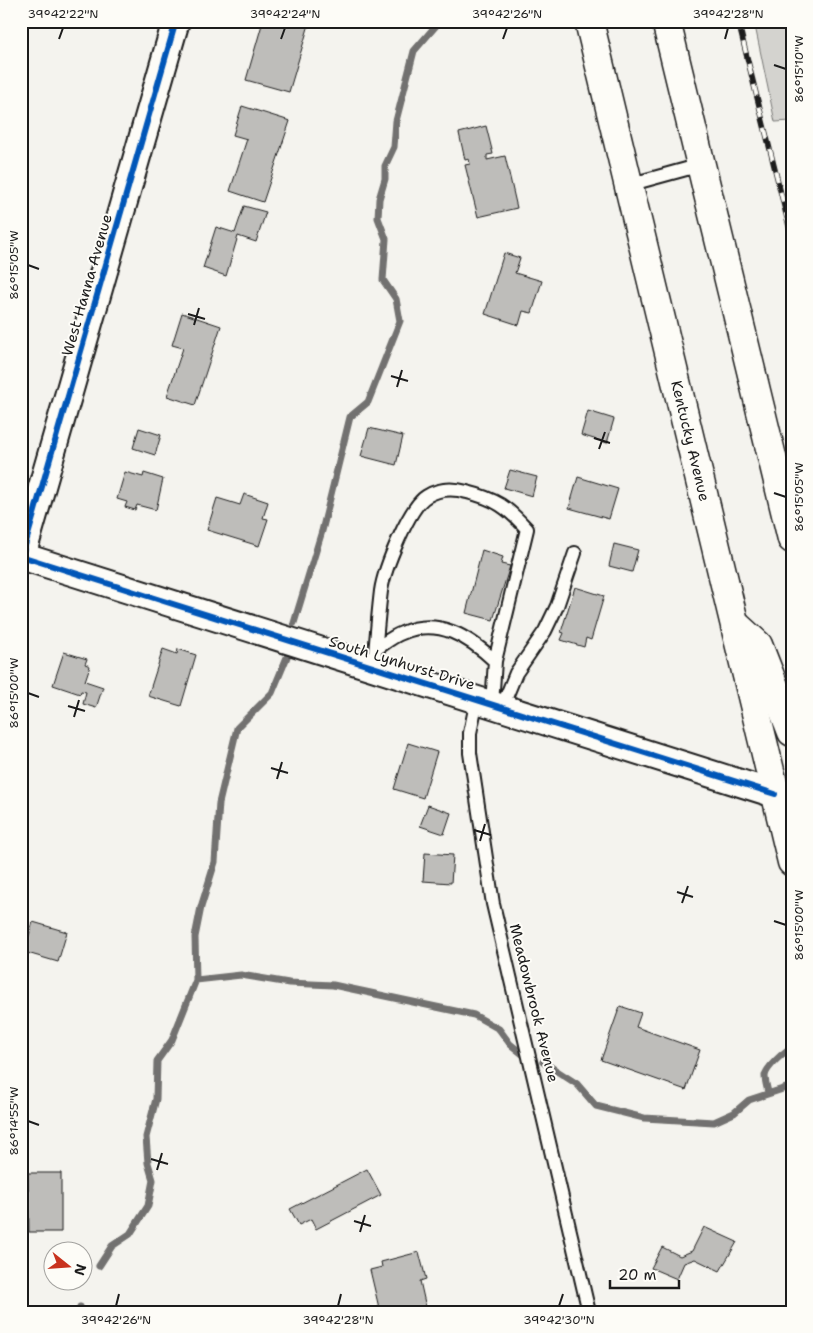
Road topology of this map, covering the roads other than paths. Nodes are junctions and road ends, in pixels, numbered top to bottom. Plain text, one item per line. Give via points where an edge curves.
1 (176, 21) edge
2 (589, 21) edge
3 (666, 21) edge
4 (701, 165) junction
5 (628, 185) junction
6 (792, 539) edge
7 (574, 553) dead end
8 (22, 556) edge
9 (734, 624) junction
10 (375, 658) junction
11 (495, 661) junction
12 (490, 704) junction
13 (792, 732) edge
14 (783, 799) edge
15 (792, 862) edge
16 (590, 1312) edge

1 - 8 street, West Hanna Avenue
2 - 5 main road, Kentucky Avenue
3 - 4 main road
4 - 5 lane
4 - 6 main road
5 - 9 main road, Kentucky Avenue
7 - 12 lane via 549,623 516,674
8 - 10 street, South Lynhurst Drive
9 - 13 main road via 758,646
9 - 14 main road, Kentucky Avenue
10 - 11 lane via 401,633 436,627 456,632 476,643
10 - 11 lane via 382,589 400,536 413,510 426,496 450,488 482,495 508,508 527,529
10 - 12 street, South Lynhurst Drive
11 - 12 lane
12 - 14 street, South Lynhurst Drive
12 - 16 lane, Meadowbrook Avenue via 470,732 470,752 493,904
14 - 15 main road, Kentucky Avenue

